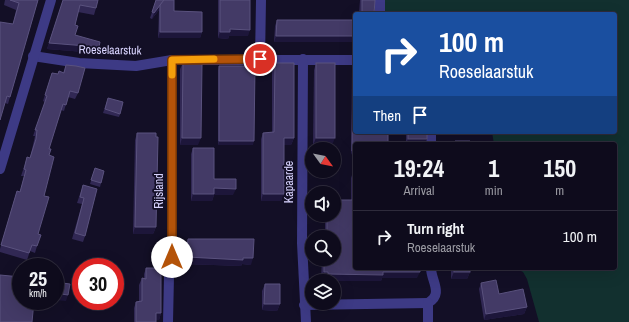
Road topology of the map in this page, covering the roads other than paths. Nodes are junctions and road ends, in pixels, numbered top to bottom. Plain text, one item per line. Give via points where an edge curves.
1 (51, 0) edge
2 (261, 0) edge
3 (380, 0) edge
4 (380, 12) edge
5 (33, 56) junction
6 (260, 59) junction
7 (303, 59) junction
8 (172, 60) junction
9 (353, 60) edge
10 (0, 169) edge
11 (431, 270) edge
12 (428, 303) junction
13 (304, 305) junction
14 (168, 322) edge
15 (306, 322) edge
16 (424, 322) edge
17 (428, 322) edge
18 (431, 322) edge

1 - 5 street
2 - 6 street
3 - 4 street
5 - 8 street, Roeselaarstuk via 79,63 136,66
5 - 10 street
6 - 7 street, Roeselaarstuk
6 - 8 street, Roeselaarstuk
7 - 9 street, Roeselaarstuk
7 - 13 street, Kapaarde
8 - 14 street, Rijsland via 172,257
11 - 12 street via 437,294
12 - 13 street
12 - 17 street
13 - 15 street, Kapaarde
16 - 17 street
17 - 18 street

